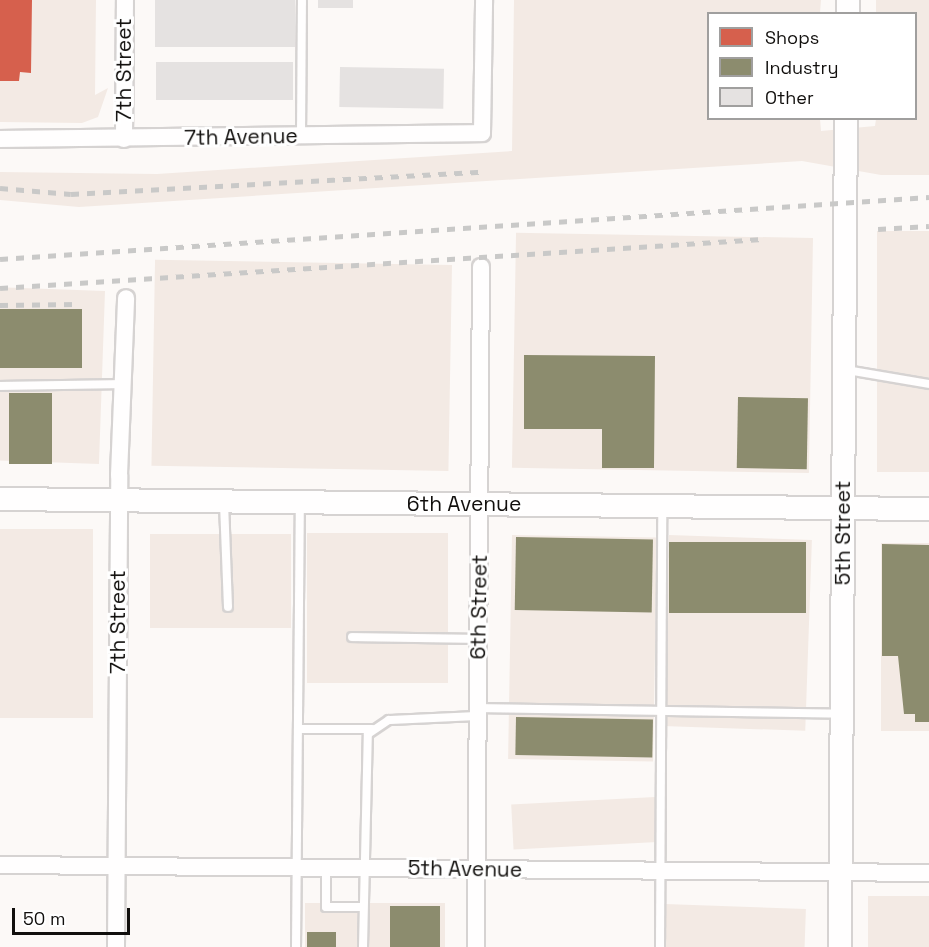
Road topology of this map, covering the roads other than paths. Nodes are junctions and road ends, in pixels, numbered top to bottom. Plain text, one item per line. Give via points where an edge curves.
1 (125, 0) edge
2 (302, 0) edge
3 (484, 0) edge
4 (846, 120) edge
5 (300, 136) junction
6 (0, 139) edge
7 (124, 139) junction
8 (482, 267) dead end
9 (126, 297) dead end
10 (843, 369) junction
11 (122, 384) junction
12 (929, 384) edge
13 (0, 386) edge
14 (0, 499) edge
15 (119, 501) junction
16 (224, 502) junction
17 (300, 503) junction
18 (480, 505) junction
19 (662, 506) junction
20 (843, 508) junction
21 (929, 509) edge
22 (228, 607) dead end
23 (352, 637) dead end
24 (479, 639) junction
25 (661, 711) junction
26 (478, 712) junction
27 (841, 714) junction
28 (298, 729) junction
29 (372, 729) junction
30 (0, 865) edge
31 (117, 865) junction
32 (297, 867) junction
33 (326, 868) junction
34 (363, 868) junction
35 (477, 869) junction
36 (661, 871) junction
37 (840, 871) junction
38 (929, 873) edge
39 (363, 907) junction
40 (116, 947) edge
41 (296, 947) edge
42 (363, 947) edge
43 (476, 947) edge
44 (660, 947) edge
45 (840, 947) edge

1 - 7 street, 7th Street
2 - 5 lane
3 - 5 street, 7th Avenue via 482,133
4 - 10 street, 5th Street
5 - 7 street, 7th Avenue
6 - 7 street, 7th Avenue
8 - 18 street, 6th Street
9 - 11 street, 7th Street
10 - 12 lane
10 - 20 street, 5th Street
11 - 13 lane
11 - 15 street, 7th Street
14 - 15 street, 6th Avenue
15 - 16 street, 6th Avenue
15 - 31 street, 7th Street
16 - 17 street, 6th Avenue
16 - 22 lane
17 - 18 street, 6th Avenue
17 - 28 lane
18 - 19 street, 6th Avenue
18 - 24 street, 6th Street
19 - 20 street, 6th Avenue
19 - 25 lane
20 - 21 street, 6th Avenue
20 - 27 street, 5th Street
23 - 24 lane
24 - 26 street, 6th Street
25 - 26 lane
25 - 27 lane
25 - 36 lane
26 - 29 lane via 400,718
26 - 35 street, 6th Street
27 - 37 street, 5th Street
28 - 29 lane
28 - 32 lane
29 - 34 lane via 364,748
30 - 31 street, 5th Avenue
31 - 32 street, 5th Avenue
31 - 40 street, 7th Street
32 - 33 street, 5th Avenue
32 - 41 lane
33 - 34 street, 5th Avenue
33 - 39 lane via 326,907
34 - 35 street, 5th Avenue
34 - 39 lane
35 - 36 street, 5th Avenue
35 - 43 street, 6th Street
36 - 37 street, 5th Avenue
36 - 44 lane
37 - 38 street, 5th Avenue
37 - 45 street, 5th Street
39 - 42 lane

